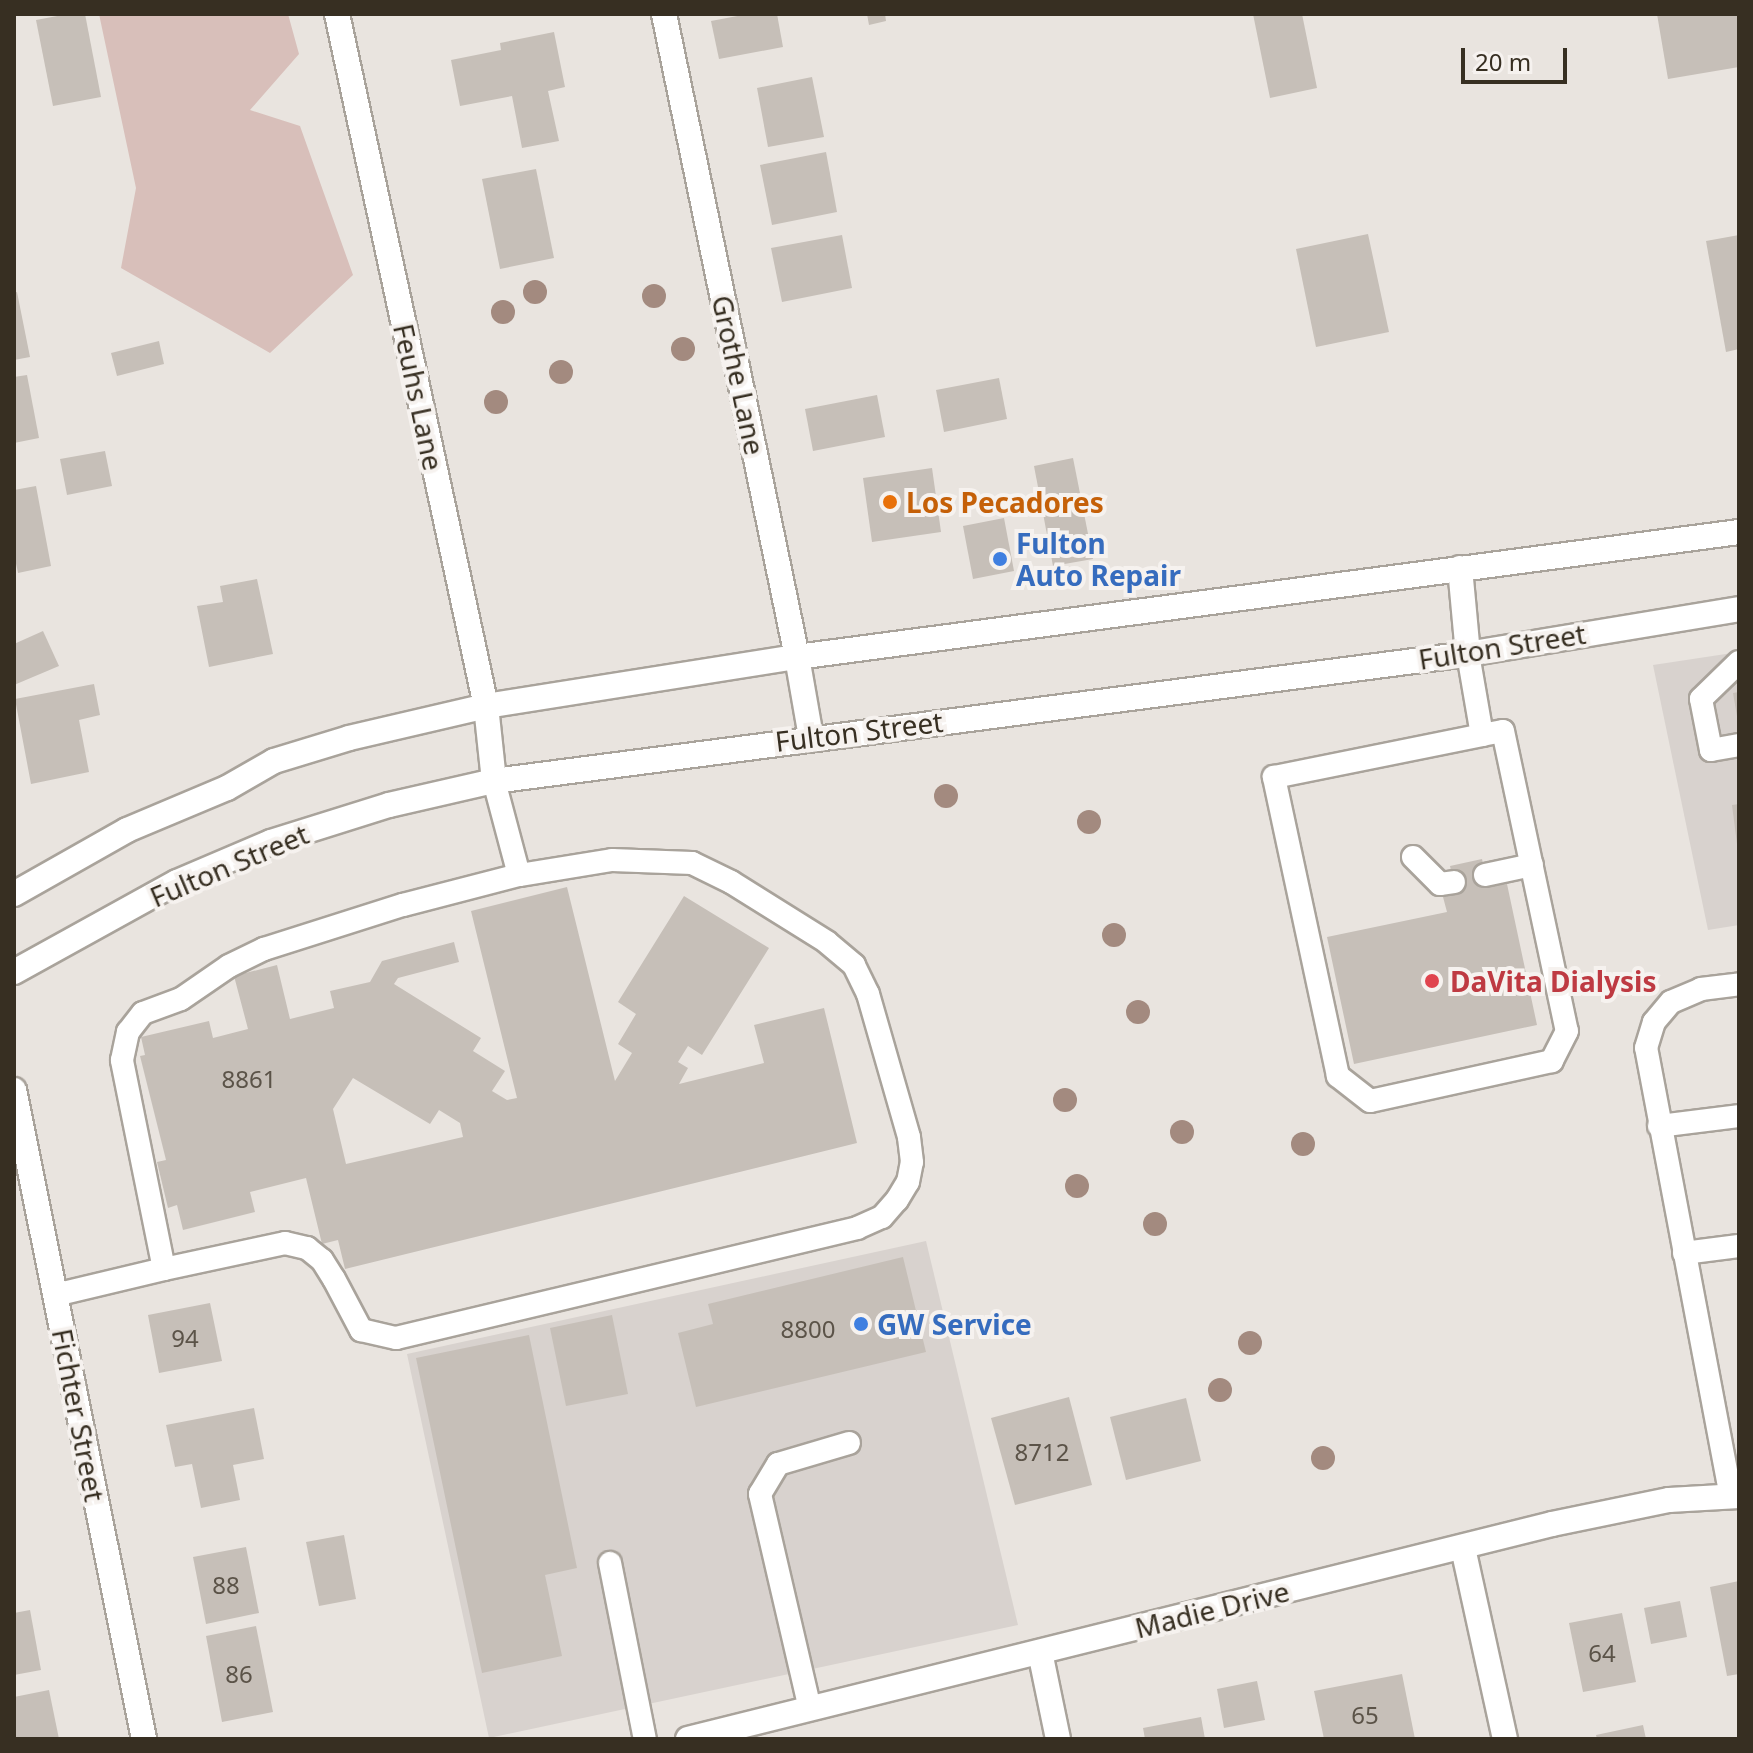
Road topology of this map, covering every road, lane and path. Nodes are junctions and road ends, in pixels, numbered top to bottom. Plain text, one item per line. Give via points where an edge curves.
1 (337, 14) edge
2 (664, 14) edge
3 (1739, 532) edge
4 (1460, 568) junction
5 (1739, 609) edge
6 (1468, 654) junction
7 (797, 657) junction
8 (1739, 662) edge
9 (486, 706) junction
10 (1482, 735) junction
11 (811, 737) junction
12 (1739, 745) edge
13 (494, 781) junction
14 (1413, 857) dead end
15 (1532, 865) junction
16 (519, 875) junction
17 (1485, 875) dead end
18 (1454, 882) dead end
19 (14, 894) edge
20 (14, 972) edge
21 (1739, 984) edge
22 (14, 1090) edge
23 (1739, 1116) edge
24 (1659, 1126) junction
25 (1739, 1246) edge
26 (1684, 1253) junction
27 (164, 1269) junction
28 (55, 1295) junction
29 (849, 1443) dead end
30 (1735, 1496) edge
31 (1463, 1548) junction
32 (610, 1563) dead end
33 (1040, 1652) junction
34 (810, 1709) junction
35 (144, 1739) edge
36 (645, 1739) edge
37 (688, 1739) edge
38 (1058, 1739) edge
39 (1505, 1739) edge

1 - 9 main road, Feuhs Lane
2 - 7 main road, Grothe Lane
3 - 4 main road
4 - 6 main road
4 - 7 main road
5 - 6 main road, Fulton Street
6 - 10 lane
6 - 11 main road, Fulton Street
7 - 9 main road
7 - 11 main road, Grothe Lane
8 - 12 lane via 1701,699 1711,750
9 - 13 main road, Feuhs Lane
9 - 19 main road via 274,761 227,788 127,830
10 - 15 lane via 1503,731
10 - 15 lane via 1274,777 1338,1076 1370,1101 1552,1061 1567,1031
11 - 13 main road, Fulton Street
13 - 16 lane
13 - 20 main road, Fulton Street via 389,805 271,842 177,882
14 - 18 lane via 1440,884
15 - 17 lane
16 - 27 lane via 264,949 181,999 143,1013 128,1032 123,1071
16 - 27 lane via 612,860 692,863 827,942 854,965 868,994 912,1162 908,1182 882,1217 857,1228 396,1338 361,1330 322,1260 307,1248 285,1243
21 - 24 lane via 1688,992 1654,1022 1647,1061
22 - 28 main road, Fichter Street
23 - 24 lane
24 - 26 lane
25 - 26 lane
26 - 30 lane
27 - 28 lane
28 - 35 main road, Fichter Street
29 - 34 lane via 778,1464 760,1494
30 - 31 main road, Madie Drive via 1669,1500
31 - 33 main road, Madie Drive
31 - 39 main road
32 - 36 lane
33 - 34 main road, Madie Drive
33 - 38 main road
34 - 37 main road, Madie Drive

